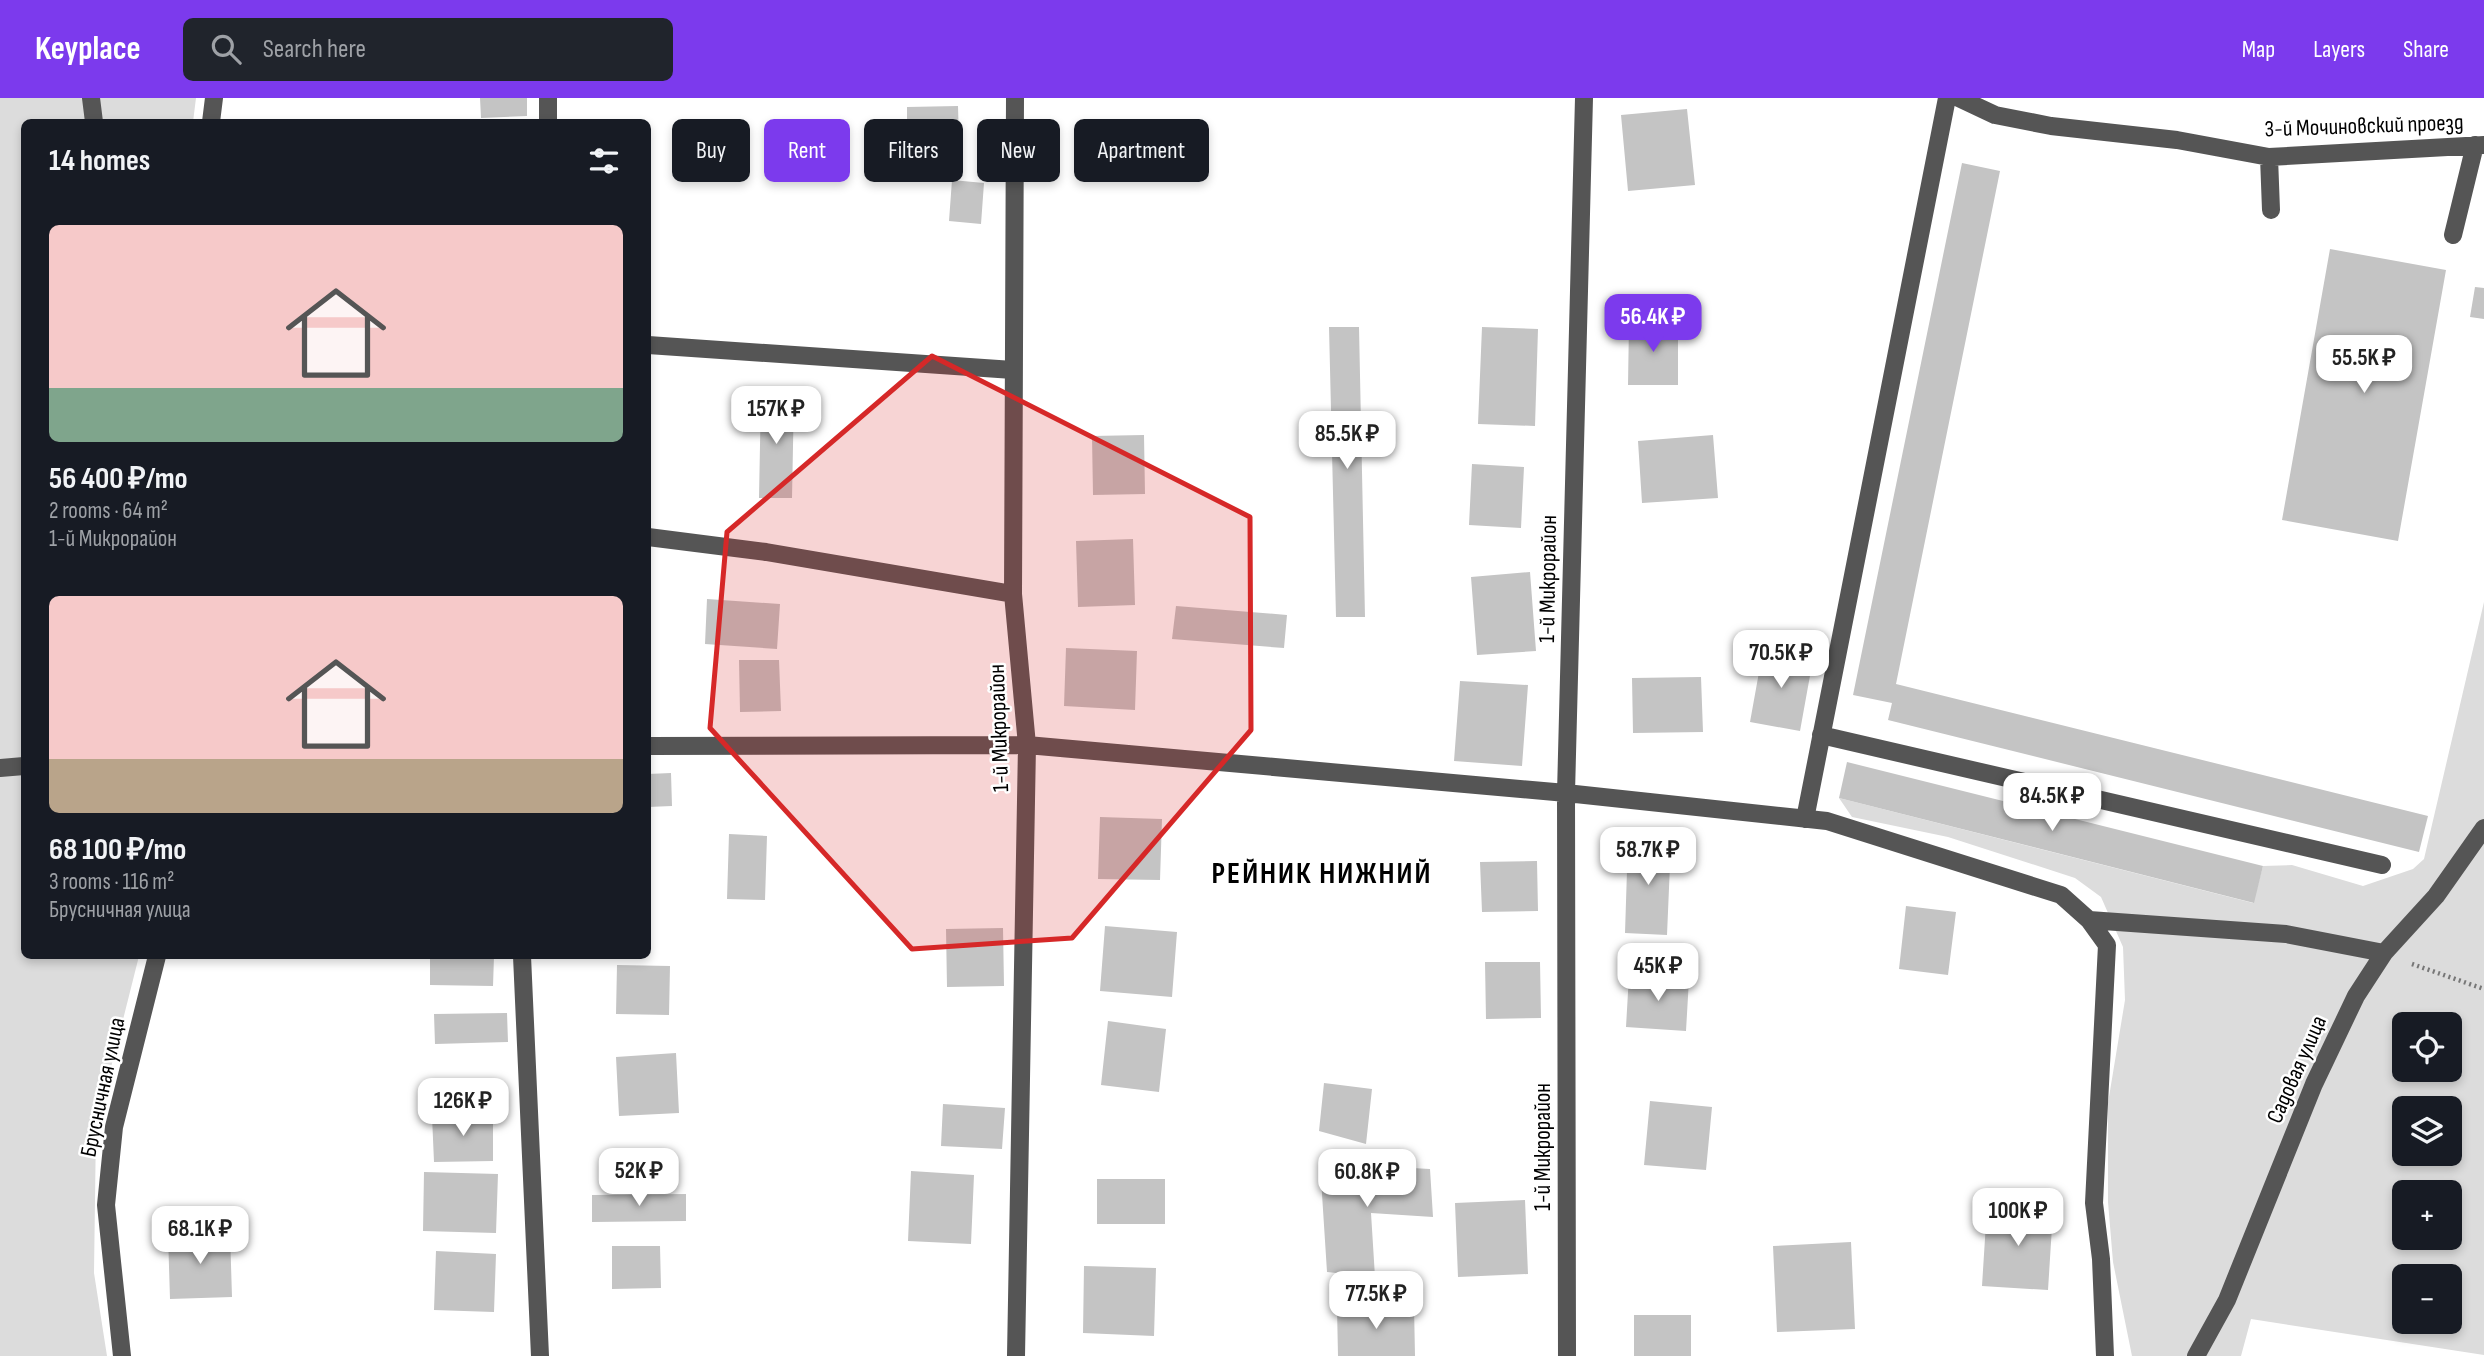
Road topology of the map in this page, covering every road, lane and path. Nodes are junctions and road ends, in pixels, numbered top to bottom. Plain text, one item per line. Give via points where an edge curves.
1 (91, 98) edge
2 (214, 98) edge
3 (548, 98) edge
4 (1015, 98) edge
5 (1584, 98) edge
6 (1947, 98) edge
7 (1959, 98) edge
8 (94, 119) edge
9 (211, 119) edge
10 (548, 119) edge
11 (2480, 145) edge
12 (2269, 157) junction
13 (2272, 210) dead end
14 (2453, 235) dead end
15 (651, 345) edge
16 (1013, 370) junction
17 (651, 537) edge
18 (1013, 594) junction
19 (1821, 735) junction
20 (1027, 745) junction
21 (651, 746) edge
22 (21, 766) edge
23 (0, 768) edge
24 (1566, 793) junction
25 (1805, 819) junction
26 (2484, 828) edge
27 (2382, 865) dead end
28 (2090, 920) junction
29 (2384, 953) junction
30 (157, 959) edge
31 (522, 959) edge
32 (2484, 989) edge
33 (122, 1356) edge
34 (540, 1356) edge
35 (1016, 1356) edge
36 (1567, 1356) edge
37 (2105, 1356) edge
38 (2196, 1356) edge

1 - 8 street
2 - 9 street
3 - 10 street
4 - 16 street, 1-й Микрорайон
5 - 24 street, 1-й Микрорайон
6 - 19 street
7 - 12 street, 3-й Мочиновский проезд via 1995,115 2051,127 2177,140
11 - 12 street, 3-й Мочиновский проезд
11 - 14 street
12 - 13 street
15 - 16 street
16 - 18 street, 1-й Микрорайон
17 - 18 street
18 - 20 street, 1-й Микрорайон
19 - 25 street
19 - 27 street
20 - 21 street
20 - 24 street
20 - 35 street, 1-й Микрорайон
22 - 23 street
24 - 25 street
24 - 36 street, 1-й Микрорайон
25 - 28 street via 1827,821 2061,895
26 - 29 street, Садовая улица via 2436,896
28 - 29 street via 2286,934
28 - 37 street via 2106,945 2094,1203
29 - 32 path
29 - 38 street, Садовая улица via 2356,996 2314,1084 2227,1300
30 - 33 street, Брусничная улица via 114,1127 106,1205
31 - 34 street

